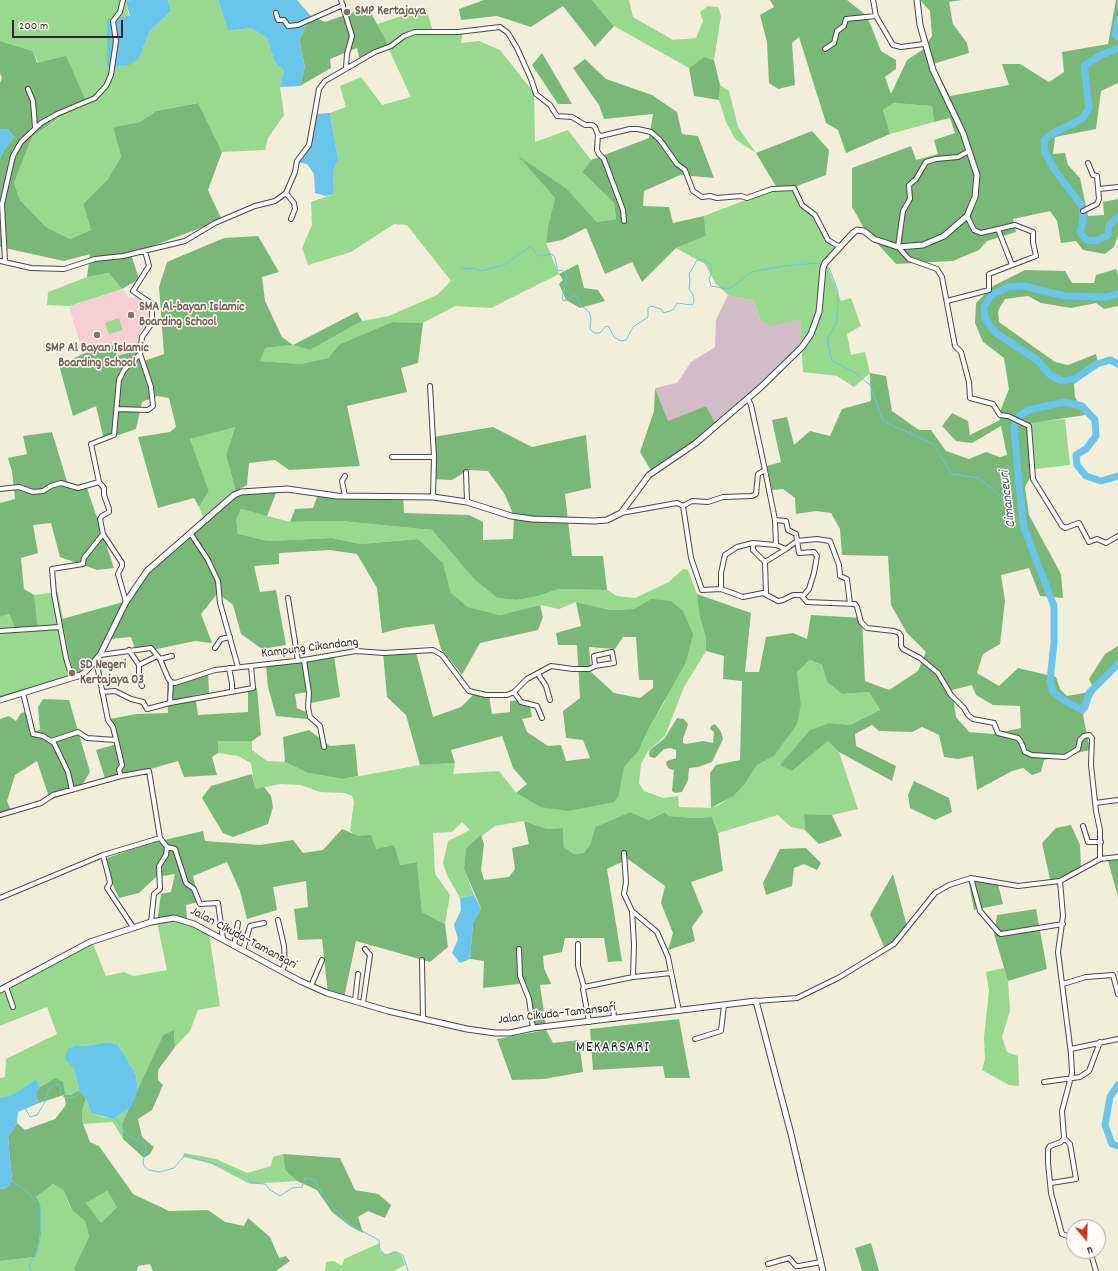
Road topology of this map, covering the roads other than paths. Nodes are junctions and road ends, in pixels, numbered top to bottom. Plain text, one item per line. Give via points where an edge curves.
1 (123, 0) edge
2 (341, 0) edge
3 (873, 0) edge
4 (917, 0) edge
5 (343, 5) junction
6 (276, 13) dead end
7 (876, 16) junction
8 (924, 44) junction
9 (825, 48) dead end
10 (346, 68) junction
11 (28, 89) dead end
12 (35, 128) junction
13 (598, 134) junction
14 (969, 151) junction
15 (1088, 163) dead end
16 (1118, 187) edge
17 (1099, 189) junction
18 (286, 194) junction
19 (1083, 212) dead end
20 (966, 216) junction
21 (291, 219) dead end
22 (624, 221) dead end
23 (998, 229) junction
24 (840, 247) junction
25 (898, 247) junction
26 (145, 251) junction
27 (0, 261) edge
28 (6, 262) junction
29 (1012, 265) junction
30 (947, 302) junction
31 (140, 354) junction
32 (430, 386) dead end
33 (748, 399) junction
34 (117, 409) junction
35 (392, 457) dead end
36 (434, 457) junction
37 (765, 470) junction
38 (466, 472) dead end
39 (345, 476) dead end
40 (99, 482) junction
41 (0, 489) edge
42 (345, 496) junction
43 (433, 497) junction
44 (467, 502) junction
45 (683, 506) junction
46 (621, 513) junction
47 (774, 520) junction
48 (103, 534) junction
49 (190, 534) junction
50 (1118, 536) edge
51 (796, 541) junction
52 (753, 543) junction
53 (776, 545) junction
54 (786, 549) junction
55 (766, 562) junction
56 (721, 589) junction
57 (766, 594) junction
58 (803, 596) junction
59 (288, 598) dead end
60 (126, 602) junction
61 (850, 604) junction
62 (60, 627) junction
63 (0, 631) edge
64 (230, 637) junction
65 (215, 648) dead end
66 (129, 650) junction
67 (100, 655) junction
68 (172, 656) dead end
69 (158, 658) junction
70 (304, 660) junction
71 (298, 661) junction
72 (94, 662) junction
73 (139, 665) junction
74 (251, 666) junction
75 (595, 666) junction
76 (238, 667) junction
77 (229, 668) junction
78 (538, 674) junction
79 (72, 678) junction
80 (171, 682) junction
81 (142, 686) dead end
82 (102, 692) junction
83 (232, 692) junction
84 (514, 692) junction
85 (23, 693) junction
86 (0, 700) edge
87 (550, 700) dead end
88 (170, 703) junction
89 (542, 718) dead end
90 (116, 740) junction
91 (50, 741) junction
92 (324, 747) dead end
93 (121, 776) junction
94 (72, 790) junction
95 (1118, 800) edge
96 (1095, 803) junction
97 (0, 815) edge
98 (1083, 826) dead end
99 (160, 838) junction
100 (1100, 842) junction
101 (167, 847) junction
102 (624, 853) dead end
103 (103, 855) junction
104 (1118, 857) edge
105 (1100, 859) junction
106 (971, 878) junction
107 (1060, 881) junction
108 (0, 898) edge
109 (632, 911) junction
110 (278, 920) dead end
111 (151, 922) junction
112 (238, 923) dead end
113 (264, 923) dead end
114 (1063, 924) junction
115 (133, 927) junction
116 (223, 939) junction
117 (578, 944) dead end
118 (234, 946) junction
119 (365, 949) dead end
120 (519, 949) dead end
121 (243, 950) junction
122 (322, 960) dead end
123 (422, 960) dead end
124 (282, 971) junction
125 (671, 973) junction
126 (358, 974) dead end
127 (633, 977) junction
128 (1063, 984) junction
129 (311, 986) junction
130 (6, 987) junction
131 (584, 987) junction
132 (0, 990) edge
133 (1118, 994) edge
134 (355, 1001) junction
135 (363, 1002) junction
136 (756, 1002) junction
137 (614, 1004) dead end
138 (724, 1005) junction
139 (13, 1007) dead end
140 (679, 1011) junction
141 (422, 1018) junction
142 (614, 1020) junction
143 (589, 1022) junction
144 (533, 1028) junction
145 (695, 1039) dead end
146 (1118, 1039) edge
147 (1100, 1042) junction
148 (1071, 1049) junction
149 (1071, 1077) junction
150 (1044, 1082) dead end
151 (1064, 1138) junction
152 (1051, 1183) junction
153 (1066, 1235) edge
154 (1092, 1259) edge
155 (821, 1262) junction
156 (768, 1264) dead end
157 (823, 1271) edge
158 (1096, 1271) edge

1 - 12 street via 120,12 113,21 116,41 106,86 95,98 57,114
2 - 5 street
3 - 7 street
4 - 8 street
5 - 6 street via 298,25 288,26 284,20 278,20
5 - 10 street via 352,36
7 - 8 street via 893,45 901,47
7 - 9 street via 846,19 844,26 837,31 834,43
8 - 14 street via 932,70 963,133
10 - 13 street via 415,32 458,32 500,27 508,33 517,48 537,97 550,105 558,116 572,117 585,125 592,125
10 - 18 street via 325,81 319,89 309,145 297,161
11 - 12 street via 33,101
12 - 28 street via 21,142 13,156 5,190 2,204
13 - 22 street via 597,150 604,159 623,210
13 - 24 street via 601,136 630,129 651,132 685,170 693,191 702,197 747,198 772,189 794,188 802,205 815,215 828,240
14 - 20 street via 977,175 975,197
14 - 25 street via 958,157 926,162 916,179 909,185 910,199 903,211
15 - 17 street via 1093,175 1097,176
16 - 17 street
17 - 19 street via 1097,204
18 - 21 street via 294,203 295,209
18 - 26 street via 275,201 255,206 215,223 185,241
20 - 23 street via 974,230 981,233
20 - 25 street via 944,236 923,245
23 - 29 street
23 - 29 street via 1015,225 1033,232 1036,256
24 - 25 street via 853,233 861,230 874,239
24 - 33 street via 824,266 819,312 811,334 802,348
25 - 30 street via 909,259 937,270 942,277
26 - 28 street via 109,259 96,259 64,269 31,268
26 - 31 street via 149,266 133,291 153,306 152,323 142,337
27 - 28 street
29 - 30 street via 989,274 989,290
30 - 50 street via 955,346 961,352 969,382 970,398 993,404 1000,415 1028,426 1034,479 1062,526 1065,528 1079,523 1089,542 1097,539 1106,543
31 - 34 street via 124,370 120,380
31 - 34 street via 151,387 153,406 148,410
32 - 36 street
33 - 37 street
33 - 46 street via 696,443 655,470
34 - 40 street via 113,436 91,444
35 - 36 street
36 - 43 street
37 - 45 street via 758,474 756,494 752,496 708,502 692,501
37 - 47 street
38 - 44 street
39 - 42 street via 342,481
40 - 41 street via 78,488 61,483 34,492 19,487
40 - 48 street via 104,488 109,509 109,512 100,519
42 - 43 street
42 - 49 street via 287,489 241,492 234,495
43 - 44 street
44 - 46 street via 511,516 532,519 595,521 608,520
45 - 46 street via 677,503
45 - 56 street via 691,558 700,586 702,590 708,591
47 - 51 street via 786,521 788,530 796,534
47 - 53 street
48 - 60 street via 122,563 118,574
48 - 62 street via 84,558 83,564 52,568
49 - 60 street via 147,571
49 - 64 street via 208,560 218,581 220,603
51 - 54 street
51 - 58 street via 799,553 814,552 817,556 809,589
51 - 61 street via 830,541 839,565 840,576 847,579
52 - 53 street
52 - 55 street via 753,550
52 - 56 street via 737,547 725,555
53 - 54 street
54 - 55 street
55 - 57 street
56 - 57 street via 743,597 760,592
57 - 58 street via 778,601 793,594
58 - 61 street via 807,602
59 - 71 street
60 - 67 street
61 - 96 street via 855,604 861,622 867,628 899,633 903,649 920,658 938,673 951,695 973,719 994,723 998,733 1018,738 1025,752 1032,755 1065,757 1078,749 1080,740 1089,735 1092,738 1091,765
62 - 63 street
62 - 79 street
64 - 65 street via 221,639
64 - 76 street
66 - 67 street
66 - 69 street via 151,648
66 - 73 street
67 - 72 street
68 - 69 street
69 - 73 street
69 - 80 street
70 - 71 street, Kampung Cikandang
70 - 84 street, Kampung Cikandang via 356,651 384,653 433,650 442,655 469,692 486,695 507,695
70 - 92 street via 310,717 320,726
71 - 74 street, Kampung Cikandang
72 - 79 street via 81,675
72 - 82 street via 97,665
73 - 81 street via 139,680
74 - 76 street, Kampung Cikandang
74 - 83 street via 252,688
75 - 75 street via 594,656 612,652 614,663
75 - 78 street via 590,669 551,666
76 - 77 street, Kampung Cikandang
77 - 80 street, Kampung Cikandang
77 - 83 street
78 - 84 street via 527,679
78 - 87 street
79 - 85 street
80 - 88 street
82 - 88 street via 115,691 131,700 143,702 148,709
82 - 90 street via 108,720
83 - 88 street
84 - 89 street via 521,702 537,706
85 - 86 street
85 - 91 street via 33,734
90 - 91 street via 87,738 78,732
90 - 93 street via 122,765 119,770
91 - 94 street via 54,743 68,772
93 - 94 street
93 - 99 street via 149,771
94 - 97 street via 53,795 41,803
95 - 96 street
96 - 100 street
98 - 100 street via 1088,842
99 - 101 street
99 - 103 street
100 - 105 street
101 - 111 street via 166,855 159,866 160,889 154,894
101 - 116 street via 175,849 186,883 194,889 200,904 218,903
102 - 109 street via 624,894
103 - 108 street
103 - 115 street via 110,883 107,888
104 - 105 street
105 - 107 street
106 - 107 street via 1018,886
106 - 114 street via 980,911 999,933
106 - 136 street via 935,893 899,940 838,978 797,998
107 - 114 street
109 - 125 street via 657,932 668,957
109 - 127 street
110 - 124 street via 284,946 285,964
111 - 115 street, Jalan Cikuda–Tamansari
111 - 116 street, Jalan Cikuda–Tamansari via 180,918
112 - 118 street
113 - 121 street via 250,926
114 - 128 street via 1058,952
115 - 130 street, Jalan Cikuda–Tamansari via 90,942
116 - 118 street, Jalan Cikuda–Tamansari
117 - 131 street via 578,966
118 - 121 street, Jalan Cikuda–Tamansari
119 - 135 street via 370,955
120 - 144 street via 520,976 529,1000
121 - 124 street, Jalan Cikuda–Tamansari
122 - 129 street
123 - 141 street
124 - 129 street, Jalan Cikuda–Tamansari
125 - 127 street
125 - 140 street
126 - 134 street
127 - 131 street
128 - 133 street via 1086,977 1113,975
128 - 148 street
129 - 134 street, Jalan Cikuda–Tamansari
130 - 132 street, Jalan Cikuda–Tamansari
130 - 139 street
131 - 143 street
134 - 135 street, Jalan Cikuda–Tamansari
135 - 141 street, Jalan Cikuda–Tamansari via 388,1011
136 - 138 street, Jalan Cikuda–Tamansari
136 - 155 street
137 - 142 street
138 - 140 street, Jalan Cikuda–Tamansari
138 - 145 street via 721,1031
140 - 142 street, Jalan Cikuda–Tamansari
141 - 144 street, Jalan Cikuda–Tamansari via 495,1033
142 - 143 street, Jalan Cikuda–Tamansari
143 - 144 street, Jalan Cikuda–Tamansari
146 - 147 street
147 - 148 street
147 - 149 street via 1089,1071 1080,1077
148 - 149 street
149 - 150 street
149 - 151 street via 1062,1111
151 - 152 street via 1048,1150
151 - 152 street via 1070,1144 1076,1179
152 - 153 street via 1051,1193 1062,1234
154 - 158 street
155 - 156 street via 799,1266 789,1258
155 - 157 street

